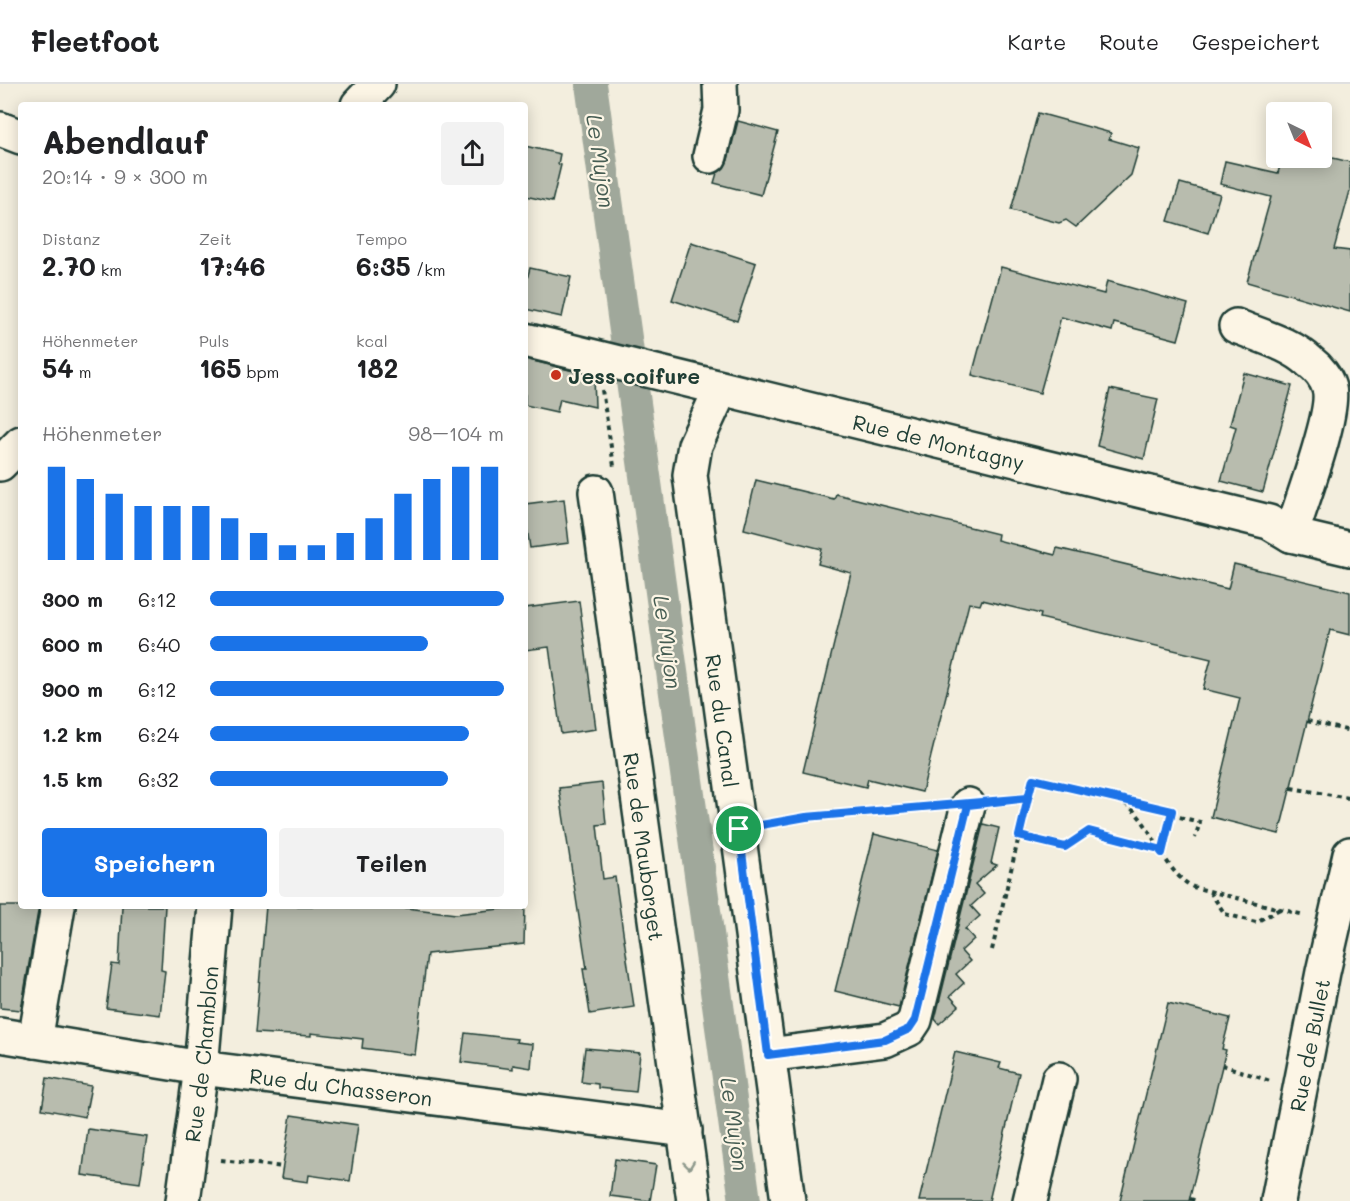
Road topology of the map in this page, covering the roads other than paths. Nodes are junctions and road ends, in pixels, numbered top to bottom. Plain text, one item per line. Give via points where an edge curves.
1 (378, 84) edge
2 (720, 84) edge
3 (361, 102) edge
4 (0, 129) edge
5 (18, 136) edge
6 (710, 156) dead end
7 (1236, 326) dead end
8 (528, 341) edge
9 (721, 389) junction
10 (606, 484) road end
11 (1292, 534) junction
12 (1350, 549) edge
13 (968, 805) road end
14 (1350, 854) edge
15 (57, 909) edge
16 (215, 909) edge
17 (0, 1035) edge
18 (34, 1041) junction
19 (768, 1055) junction
20 (201, 1068) junction
21 (1059, 1079) dead end
22 (685, 1130) junction
23 (183, 1201) edge
24 (694, 1201) edge
25 (788, 1201) edge
26 (1030, 1201) edge
27 (1278, 1201) edge

1 - 3 street
2 - 6 street via 722,110
4 - 5 street
7 - 11 street via 1309,360 1330,388 1329,411
8 - 9 street, Rue de Montagny via 599,371 667,376
9 - 11 street, Rue de Montagny via 1269,522
9 - 19 street, Rue du Canal via 695,445 690,475
10 - 22 street, Rue de Mauborget
11 - 12 street, Rue de Montagny
13 - 19 street via 915,1020 909,1029 885,1040
14 - 27 street, Rue de Bullet
15 - 18 street
16 - 20 street, Rue de Chamblon
17 - 18 street, Rue du Chasseron
18 - 20 street, Rue du Chasseron
19 - 25 street, Rue du Canal
20 - 22 street, Rue du Chasseron
20 - 23 street, Rue de Chamblon
21 - 26 street
22 -> 24 street, Rue de Mauborget

